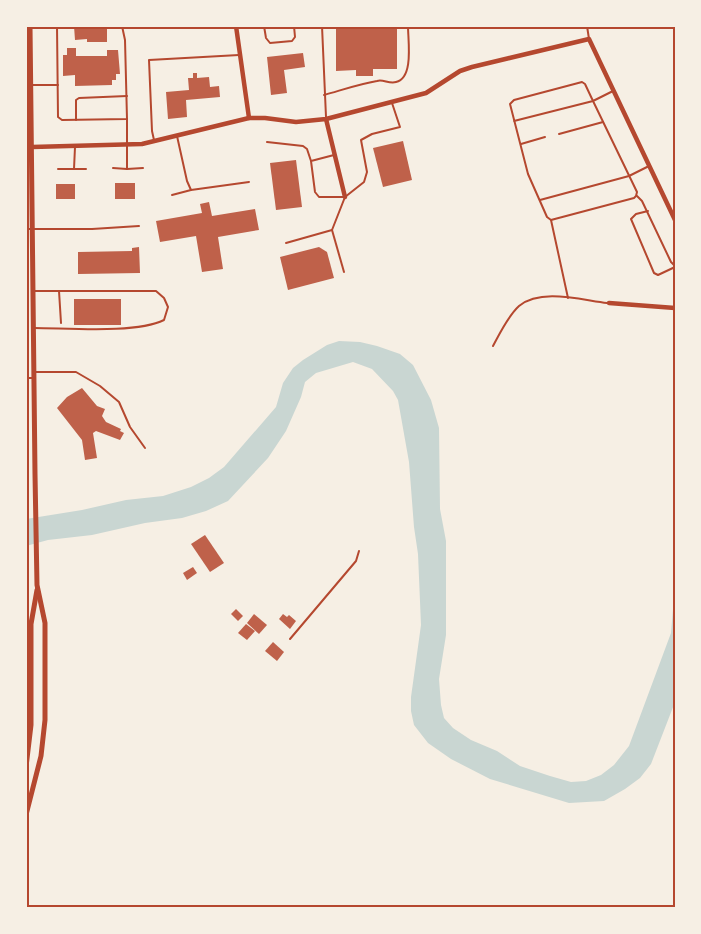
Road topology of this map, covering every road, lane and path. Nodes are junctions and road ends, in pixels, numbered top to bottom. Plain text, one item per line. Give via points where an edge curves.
1 (30, 26) edge
2 (57, 26) edge
3 (122, 26) edge
4 (236, 26) edge
5 (264, 26) edge
6 (294, 26) edge
7 (322, 26) edge
8 (408, 26) edge
9 (588, 26) edge
10 (589, 39) junction
11 (28, 44) edge
12 (239, 55) junction
13 (31, 85) junction
14 (58, 85) junction
15 (613, 91) junction
16 (324, 95) junction
17 (126, 96) junction
18 (593, 101) junction
19 (392, 103) junction
20 (29, 107) edge
21 (249, 118) junction
22 (127, 119) junction
23 (326, 119) junction
24 (76, 120) junction
25 (514, 121) junction
26 (603, 122) junction
27 (559, 134) dead end
28 (177, 136) junction
29 (545, 137) dead end
30 (155, 142) junction
31 (267, 142) dead end
32 (520, 144) junction
33 (75, 146) junction
34 (126, 146) junction
35 (29, 148) edge
36 (334, 156) junction
37 (311, 161) junction
38 (649, 166) junction
39 (113, 168) dead end
40 (143, 168) dead end
41 (58, 169) dead end
42 (74, 169) junction
43 (86, 169) dead end
44 (127, 169) junction
45 (629, 176) junction
46 (249, 182) dead end
47 (191, 190) junction
48 (172, 195) dead end
49 (636, 196) junction
50 (345, 197) junction
51 (539, 201) junction
52 (648, 211) junction
53 (551, 220) junction
54 (675, 220) edge
55 (139, 226) dead end
56 (26, 229) edge
57 (33, 230) junction
58 (332, 230) junction
59 (286, 243) dead end
60 (26, 255) edge
61 (33, 255) junction
62 (675, 267) edge
63 (344, 272) dead end
64 (33, 291) junction
65 (59, 291) junction
66 (568, 298) junction
67 (609, 303) joint
68 (675, 308) edge
69 (26, 316) edge
70 (34, 316) junction
71 (61, 323) dead end
72 (34, 328) junction
73 (493, 346) dead end
74 (34, 375) junction
75 (26, 378) edge
76 (145, 448) dead end
77 (359, 551) dead end
78 (38, 585) junction
79 (290, 639) dead end
80 (26, 767) edge
81 (26, 816) edge

1 - 11 street
2 - 14 lane
3 - 17 lane via 126,40
4 - 12 street
5 - 6 lane via 270,44 292,41 295,38
7 - 16 lane
8 - 16 lane via 409,66 404,78 391,83 379,80
9 - 10 lane
10 - 15 street
10 - 19 street via 472,67 426,93
11 - 13 street
12 - 21 street
12 - 30 lane via 149,60
13 - 14 lane
13 - 20 street
14 - 24 lane via 58,116 62,120
15 - 18 lane
15 - 38 street
16 - 23 lane
17 - 22 lane
17 - 24 lane via 79,98 76,100
18 - 25 lane
18 - 25 lane via 582,82 514,100 510,104
18 - 26 lane
19 - 23 street
19 - 50 lane via 400,127 361,140 367,172 364,182
20 - 35 street
21 - 23 street via 296,122
21 - 28 street
22 - 24 lane
22 - 34 lane
23 - 36 street
25 - 32 lane
26 - 27 lane
26 - 45 lane
28 - 30 street
28 - 47 lane
29 - 32 lane
30 - 34 street
31 - 37 lane via 303,146
32 - 51 lane
33 - 34 street
33 - 35 street
33 - 42 lane
34 - 44 lane
35 - 57 street
36 - 37 lane
36 - 50 street
37 - 50 lane via 316,196
38 - 45 lane
38 - 54 street
39 - 44 lane
40 - 44 lane
41 - 42 lane
42 - 43 lane
45 - 49 lane
45 - 51 lane
46 - 47 lane
47 - 48 lane
49 - 52 lane
49 - 53 lane
50 - 58 lane
51 - 53 lane via 546,217
52 - 62 lane
52 - 62 lane via 631,219 654,273 658,275
53 - 66 lane
55 - 57 lane
56 - 57 lane
57 - 61 street
58 - 59 lane
58 - 63 lane
60 - 61 lane
61 - 64 street
64 - 65 lane
64 - 70 street
65 - 71 lane
65 - 72 lane via 156,291 168,307 164,320 137,328
66 - 67 lane
66 - 73 lane via 542,296 519,306
67 - 68 street
69 - 70 lane
70 - 72 street
72 - 74 street
74 - 75 lane
74 - 76 lane via 76,372 100,386 119,402 130,427
74 - 78 street
77 - 79 lane via 356,561
78 - 80 street via 31,624 31,725
78 - 81 street via 44,623 45,720 41,756

